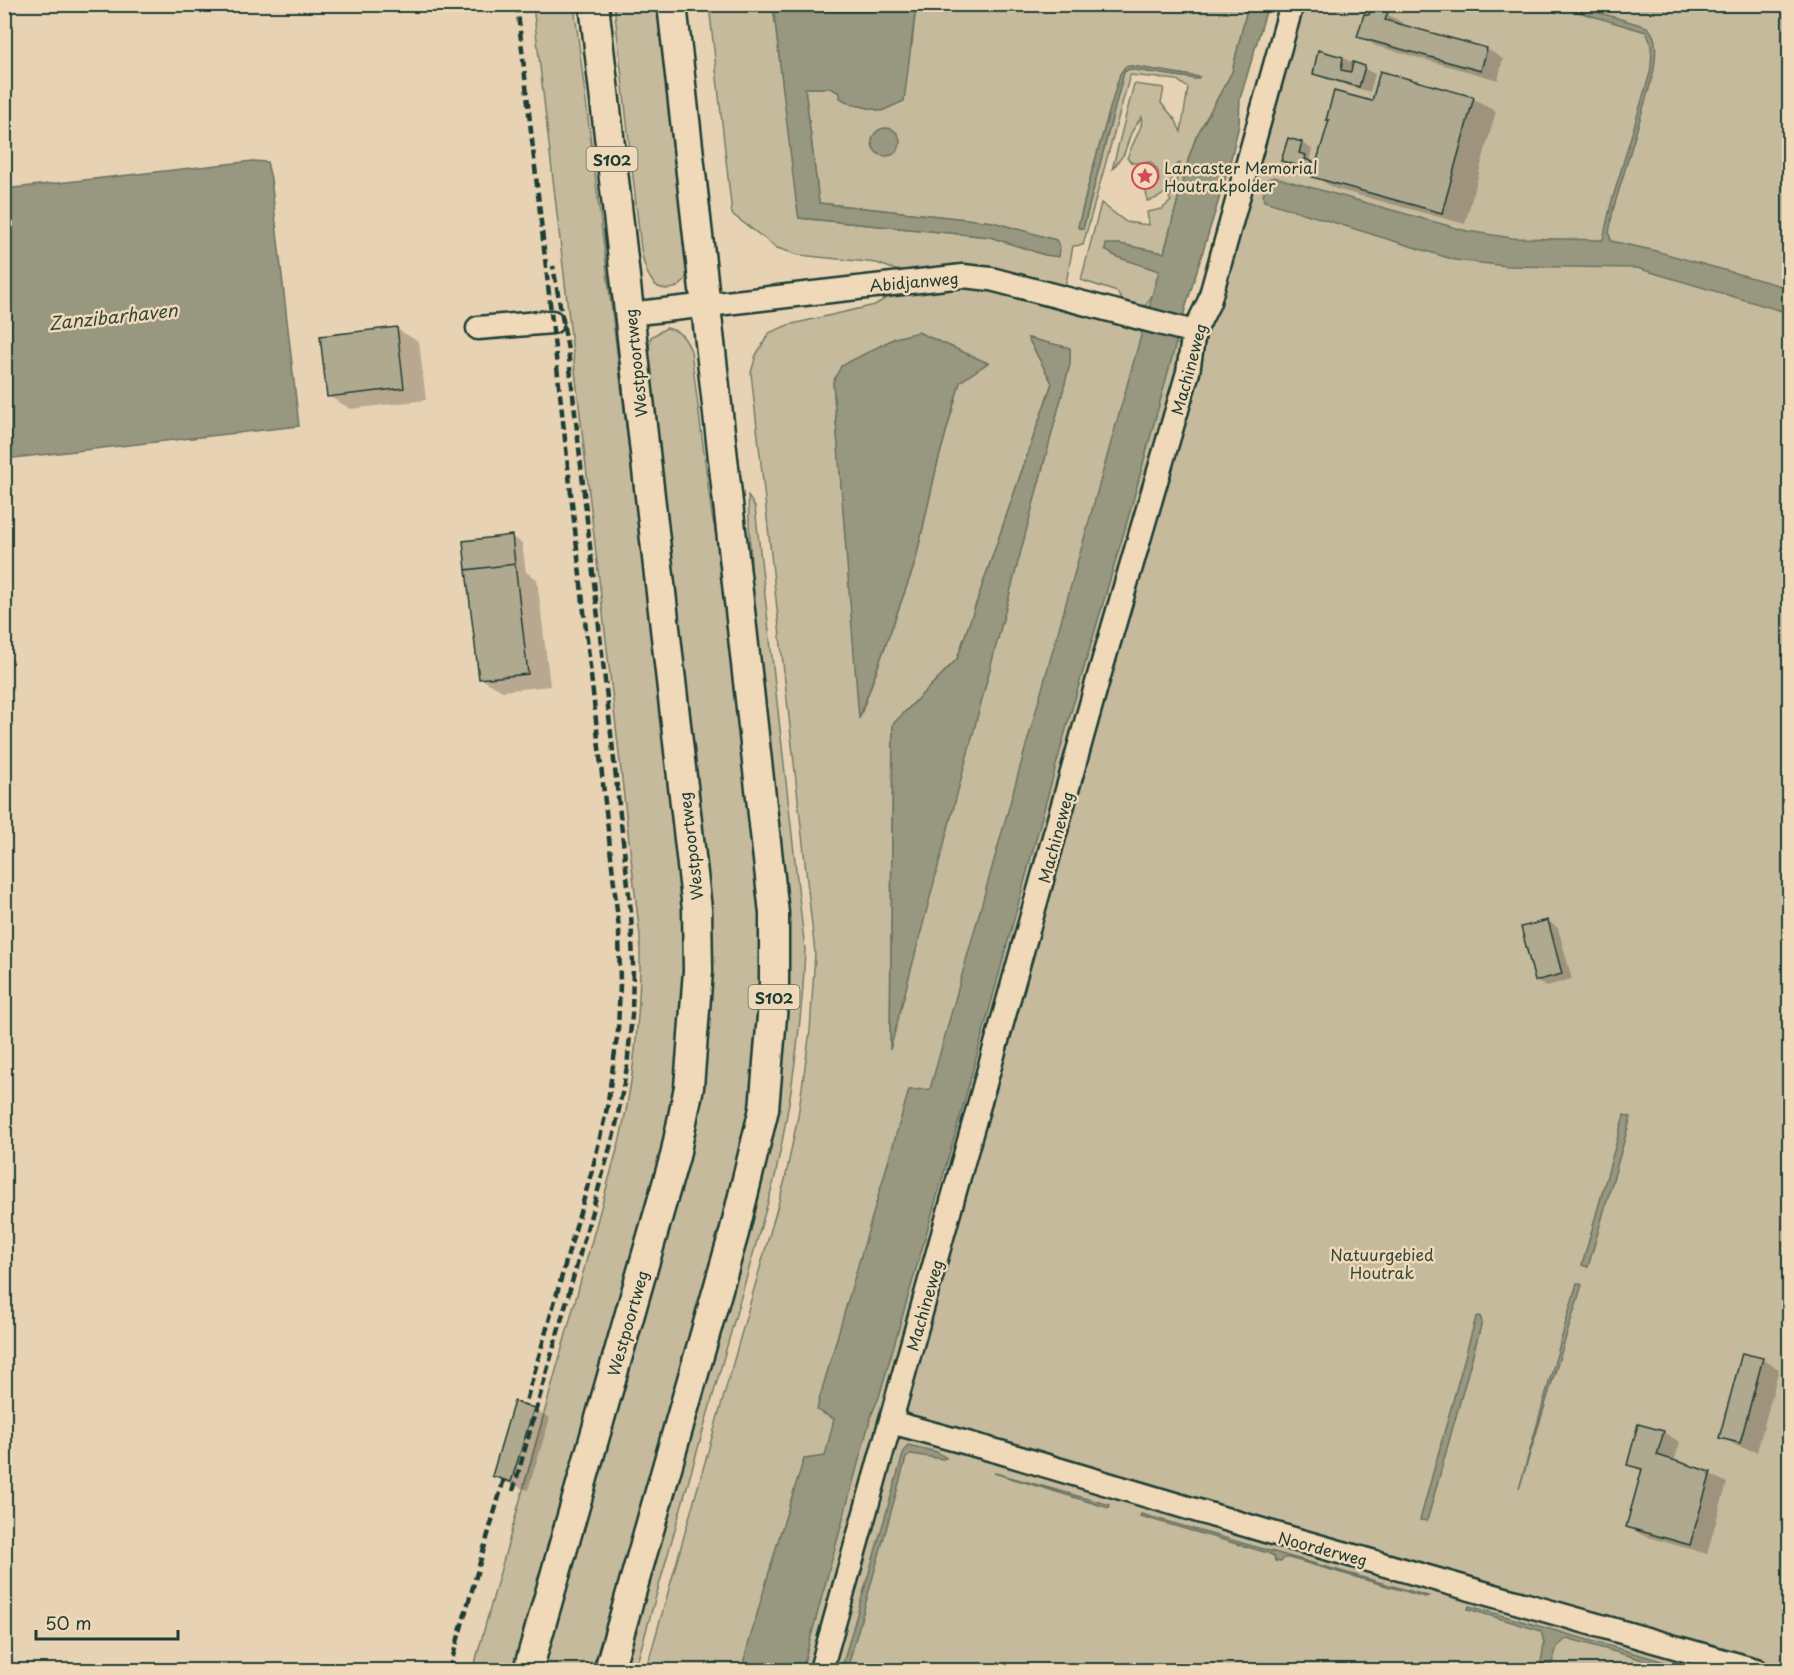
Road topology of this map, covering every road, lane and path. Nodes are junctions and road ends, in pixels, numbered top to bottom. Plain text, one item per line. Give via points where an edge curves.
1 (594, 4) edge
2 (672, 4) edge
3 (1292, 4) edge
4 (704, 305) junction
5 (629, 314) junction
6 (552, 322) dead end
7 (478, 328) dead end
8 (1188, 331) junction
9 (891, 1422) junction
10 (528, 1671) edge
11 (609, 1671) edge
12 (821, 1671) edge
13 (1756, 1671) edge

1 - 5 main road, Westpoortweg / S102
2 - 4 main road, S102
3 - 8 street, Machineweg via 1209,302
4 - 5 street, Abidjanweg
4 - 8 street, Abidjanweg via 963,276 991,279
4 - 11 main road, S102 via 774,913 771,1045 764,1109 734,1233
5 - 10 main road, Westpoortweg / S102 via 698,909 697,982 689,1087 675,1156
6 - 7 street
8 - 9 street, Machineweg via 1188,372
9 - 12 street, Machineweg
9 - 13 street, Noorderweg

